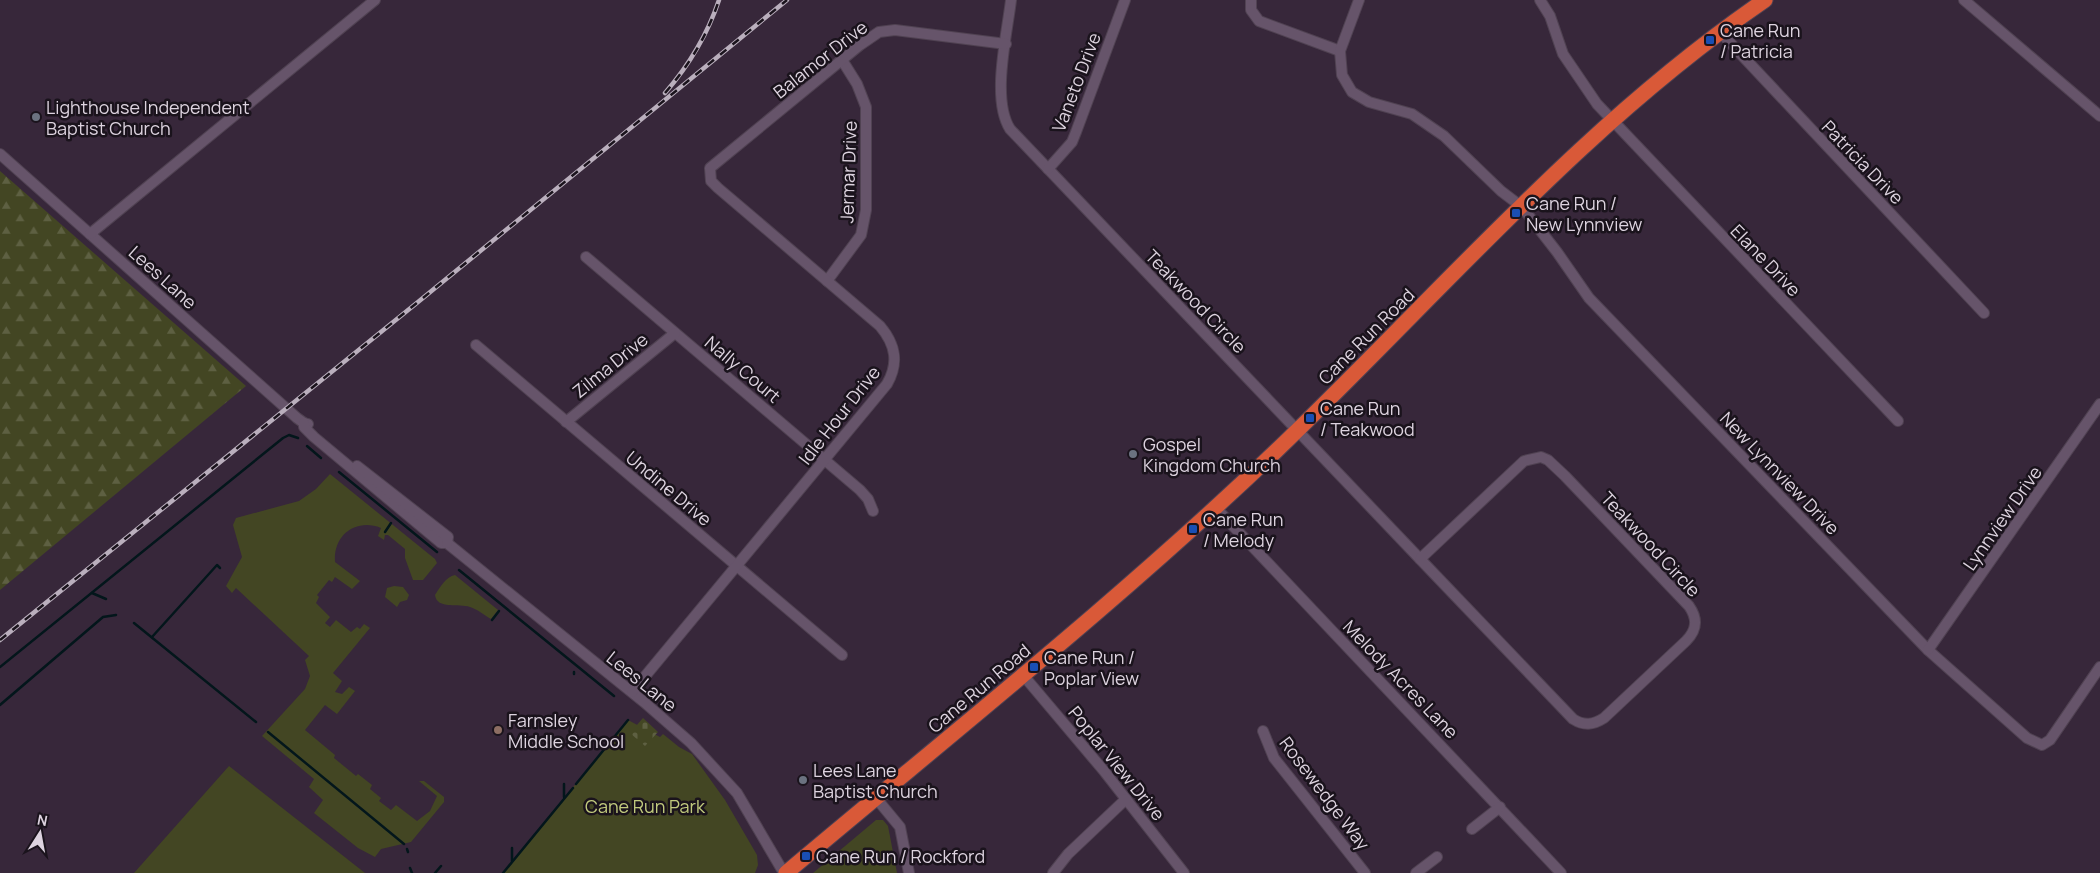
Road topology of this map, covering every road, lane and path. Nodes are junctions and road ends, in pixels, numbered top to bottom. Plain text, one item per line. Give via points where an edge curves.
1 (375, 0) edge
2 (1011, 0) edge
3 (1124, 0) edge
4 (1251, 0) edge
5 (1359, 0) edge
6 (1540, 0) edge
7 (1765, 0) edge
8 (1964, 0) edge
9 (1720, 32) junction
10 (1006, 44) junction
11 (1340, 51) junction
12 (842, 60) junction
13 (2100, 116) edge
14 (1612, 121) junction
15 (0, 154) edge
16 (1048, 169) junction
17 (710, 175) joint
18 (1522, 207) junction
19 (90, 234) junction
20 (586, 257) dead end
21 (827, 281) junction
22 (1984, 313) dead end
23 (675, 333) junction
24 (476, 345) dead end
25 (2100, 404) edge
26 (1898, 421) dead end
27 (566, 422) junction
28 (1297, 430) junction
29 (825, 460) junction
30 (1216, 508) junction
31 (873, 511) dead end
32 (1420, 559) junction
33 (737, 566) junction
34 (1928, 650) junction
35 (842, 655) dead end
36 (2100, 667) edge
37 (1023, 676) junction
38 (632, 692) junction
39 (1263, 731) dead end
40 (876, 798) junction
41 (1126, 799) junction
42 (1500, 807) junction
43 (1472, 829) dead end
44 (1437, 857) dead end
45 (785, 873) edge
46 (909, 873) edge
47 (1053, 873) edge
48 (1184, 873) edge
49 (1365, 873) edge
50 (1416, 873) edge
51 (1561, 873) edge

1 - 19 street
2 - 10 street, Teakwood Circle
3 - 16 street, Vaneto Drive via 1072,142
4 - 11 street via 1251,10 1259,21
5 - 11 street
6 - 14 street, Elane Drive via 1571,68
7 - 9 highway, Cane Run Road
8 - 13 street
9 - 14 highway, Cane Run Road
9 - 22 street, Patricia Drive
10 - 12 street, Balamor Drive via 889,30 870,38
10 - 16 street, Teakwood Circle via 1000,89 1003,116 1010,129
11 - 18 street, New Lynnview Drive via 1342,75 1352,92 1369,102 1412,114 1425,122 1444,136 1501,192
12 - 17 street, Balamor Drive via 715,163 710,168
12 - 21 street, Jermar Drive via 866,107 866,210 862,235
14 - 18 highway, Cane Run Road
14 - 26 street, Elane Drive
15 - 19 street, Lees Lane
16 - 28 street, Teakwood Circle
17 - 21 street, Idle Hour Drive via 718,188
18 - 28 highway, Cane Run Road
18 - 34 street, New Lynnview Drive via 1589,298
19 - 38 street, Lees Lane via 390,502 441,543 447,543
20 - 23 street, Nally Court
21 - 29 street, Idle Hour Drive via 880,326 892,342 895,360 888,384
23 - 27 street, Zilma Drive
23 - 29 street, Nally Court
24 - 27 street, Undine Drive
25 - 34 street, Lynnview Drive
27 - 33 street, Undine Drive
28 - 30 highway, Cane Run Road
28 - 32 street, Teakwood Circle
29 - 31 street, Nally Court via 860,490
29 - 33 street, Idle Hour Drive
30 - 37 highway, Cane Run Road
30 - 42 street, Melody Acres Lane
32 - 32 street, Teakwood Circle via 1524,462 1541,457 1565,476 1689,606 1695,618 1694,631 1604,718 1585,724 1573,719
33 - 35 street, Undine Drive
33 - 38 street, Idle Hour Drive
34 - 36 street, New Lynnview Drive via 2034,743 2042,745 2050,740
37 - 40 highway, Cane Run Road
37 - 41 street, Poplar View Drive
38 - 45 street, Lees Lane via 691,742 737,793
39 - 49 street, Rosewedge Way via 1274,758
40 - 45 highway, Cane Run Road
40 - 46 street via 900,827
41 - 47 street via 1068,854
41 - 48 street, Poplar View Drive
42 - 43 street
42 - 51 street, Melody Acres Lane
44 - 50 street

